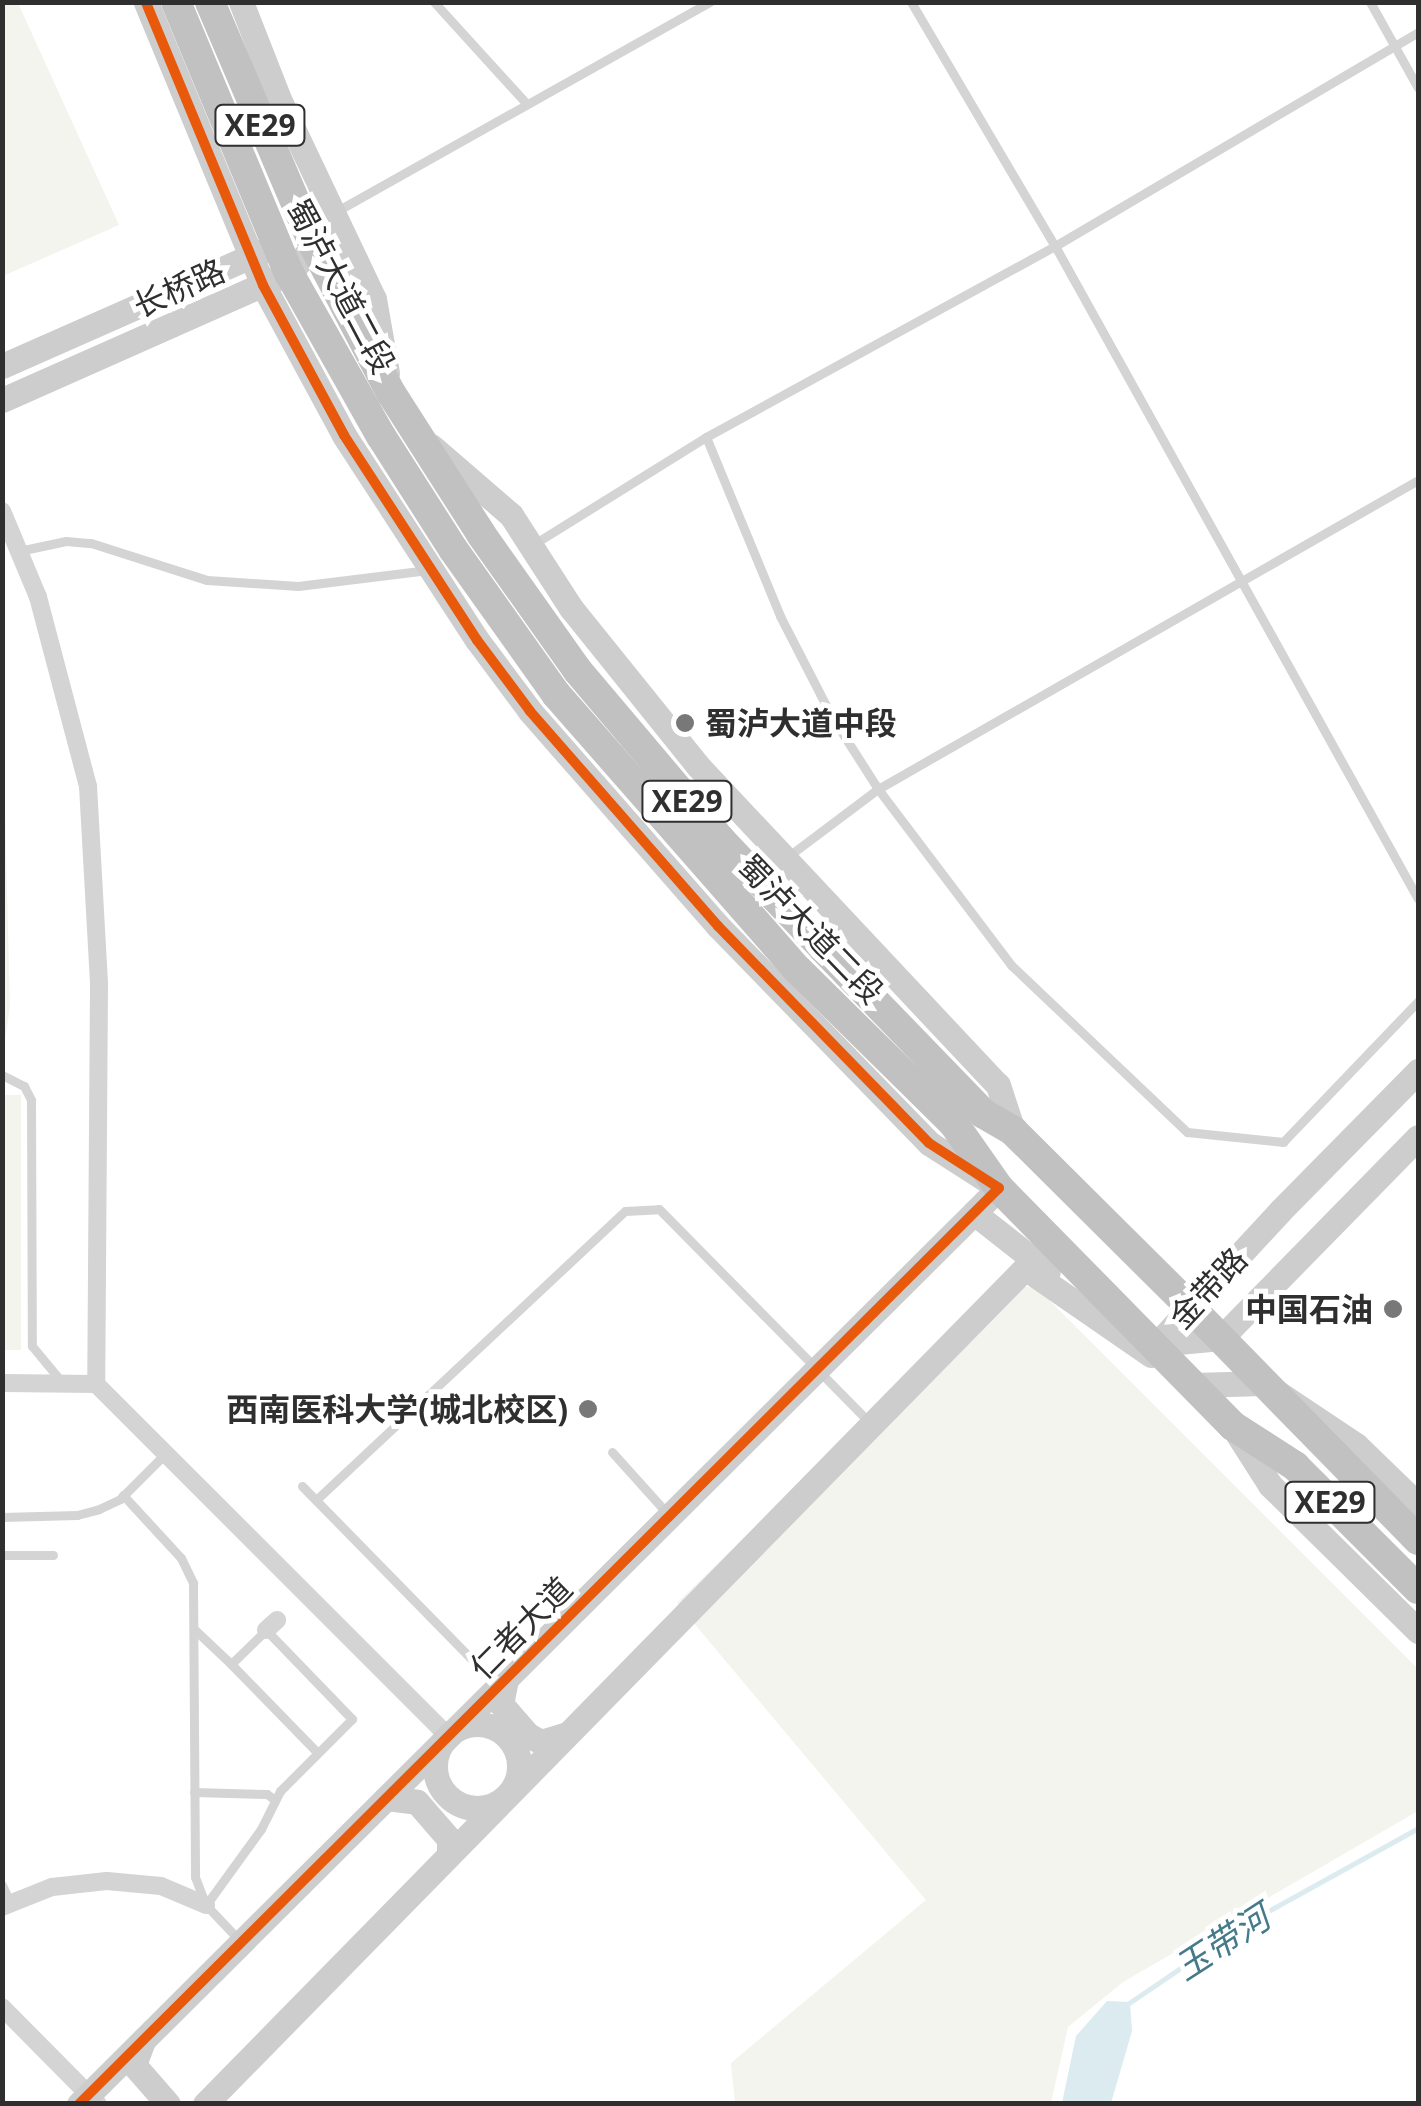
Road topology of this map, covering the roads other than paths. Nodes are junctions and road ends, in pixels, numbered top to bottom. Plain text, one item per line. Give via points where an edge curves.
1 (146, 2) edge
2 (176, 2) edge
3 (210, 2) edge
4 (241, 2) edge
5 (434, 2) edge
6 (710, 2) edge
7 (911, 2) edge
8 (1370, 2) edge
9 (1418, 32) edge
10 (1394, 45) junction
11 (1418, 88) edge
12 (526, 103) junction
13 (332, 213) junction
14 (314, 246) junction
15 (1055, 246) junction
16 (263, 251) junction
17 (276, 279) junction
18 (2, 366) edge
19 (390, 392) junction
20 (2, 400) edge
21 (411, 429) junction
22 (706, 437) junction
23 (1418, 480) edge
24 (2, 511) edge
25 (531, 546) junction
26 (19, 551) junction
27 (430, 569) junction
28 (1240, 581) junction
29 (878, 788) junction
30 (783, 860) junction
31 (1418, 899) edge
32 (1418, 1000) edge
33 (1418, 1071) edge
34 (2, 1075) edge
35 (1013, 1131) junction
36 (1418, 1137) edge
37 (1045, 1162) junction
38 (1004, 1193) junction
39 (974, 1213) junction
40 (1190, 1307) junction
41 (1222, 1338) junction
42 (1157, 1344) junction
43 (816, 1370) junction
44 (1263, 1383) junction
45 (2, 1384) edge
46 (63, 1384) junction
47 (96, 1384) junction
48 (1194, 1385) junction
49 (872, 1424) junction
50 (1233, 1426) junction
51 (1320, 1441) junction
52 (612, 1452) dead end
53 (166, 1454) junction
54 (1294, 1466) junction
55 (302, 1486) dead end
56 (123, 1495) junction
57 (316, 1500) junction
58 (1418, 1505) edge
59 (669, 1516) junction
60 (2, 1517) edge
61 (1418, 1540) edge
62 (2, 1555) edge
63 (53, 1555) dead end
64 (1418, 1589) edge
65 (194, 1629) junction
66 (1418, 1631) edge
67 (231, 1664) junction
68 (502, 1682) junction
69 (566, 1734) junction
70 (448, 1736) junction
71 (317, 1752) junction
72 (194, 1792) junction
73 (386, 1798) junction
74 (503, 1799) junction
75 (275, 1800) junction
76 (449, 1854) junction
77 (5, 1898) edge
78 (206, 1905) junction
79 (241, 1942) junction
80 (2, 2007) edge
81 (149, 2034) junction
82 (88, 2100) edge
83 (168, 2104) edge
84 (204, 2104) edge

1 - 16 street
2 - 16 highway, 蜀泸大道二段 / XE29
3 - 14 highway, 蜀泸大道二段 / XE29
4 - 13 street
5 - 12 lane
6 - 12 lane
7 - 15 lane
8 - 10 lane
9 - 10 lane
10 - 11 lane
10 - 15 lane
12 - 13 lane
13 - 19 street via 374,299
14 - 16 street, 长桥路
14 - 17 street, 长桥路
14 - 19 highway, 蜀泸大道二段 / XE29
15 - 22 lane
15 - 28 lane
16 - 17 highway, 蜀泸大道二段 / XE29
16 - 18 street, 长桥路
17 - 20 street, 长桥路
17 - 27 street via 344,435
17 - 38 highway, 蜀泸大道二段 / XE29 via 556,694 798,970 954,1124
19 - 21 highway, 蜀泸大道二段 / XE29
21 - 25 street via 511,515
21 - 35 highway, 蜀泸大道二段 / XE29 via 531,608 626,730 823,948 984,1114
22 - 25 lane
22 - 29 lane via 780,616
23 - 28 lane
24 - 26 street
25 - 30 street via 620,672
26 - 27 lane via 91,543 207,580 298,586
26 - 47 street via 38,597 88,786 99,986
27 - 38 street via 530,710 718,926 929,1143
28 - 29 lane
28 - 31 lane
29 - 30 lane
29 - 32 lane via 1011,965 1187,1132 1283,1142
30 - 35 street via 998,1085
33 - 40 street, 金带路
34 - 46 lane via 24,1086 31,1100 32,1346
35 - 37 highway, 蜀泸大道二段 / XE29
36 - 41 street, 金带路
37 - 38 highway
37 - 40 highway, 蜀泸大道二段 / XE29
38 - 39 street, 仁者大道
38 - 42 highway, 蜀泸大道二段 / XE29
39 - 43 street, 仁者大道
39 - 48 street
40 - 41 highway, 蜀泸大道二段 / XE29
40 - 42 street, 金带路
41 - 42 street, 金带路
41 - 44 highway, 蜀泸大道二段 / XE29
42 - 48 highway, 蜀泸大道二段 / XE29
43 - 49 lane
43 - 57 lane via 659,1209 625,1211
43 - 59 street, 仁者大道
44 - 48 street
44 - 51 highway, 蜀泸大道二段 / XE29
44 - 58 street via 1356,1445
45 - 46 street
46 - 47 street
47 - 53 street
48 - 49 street via 1025,1268
48 - 50 highway, 蜀泸大道二段 / XE29
49 - 69 street
50 - 54 highway, 蜀泸大道二段 / XE29
50 - 66 street via 1270,1484
51 - 54 highway
51 - 61 highway, 蜀泸大道二段 / XE29
52 - 59 lane
53 - 56 lane
53 - 70 street
54 - 64 highway, 蜀泸大道二段 / XE29
55 - 57 lane
56 - 60 lane via 77,1515
56 - 65 lane via 188,1571
57 - 68 lane
59 - 68 street, 仁者大道
62 - 63 lane
65 - 67 lane
65 - 72 lane
67 - 71 lane
67 - 71 lane via 272,1625 352,1719
68 - 69 street via 501,1704 528,1735 541,1742
68 - 70 street, 仁者大道
69 - 74 street
70 - 73 street, 仁者大道
70 - 74 street via 435,1764 445,1794 468,1808
70 - 74 street via 476,1725 505,1736 516,1752 518,1773
71 - 75 lane
72 - 75 lane via 267,1794
72 - 78 lane via 195,1877
73 - 76 street via 417,1802 449,1839
73 - 79 street, 仁者大道
74 - 76 street
75 - 78 lane
76 - 84 street
77 - 78 street via 107,1881 161,1886
78 - 79 lane
79 - 81 street, 仁者大道
80 - 82 street
81 - 82 street, 仁者大道
81 - 83 street via 134,2065

